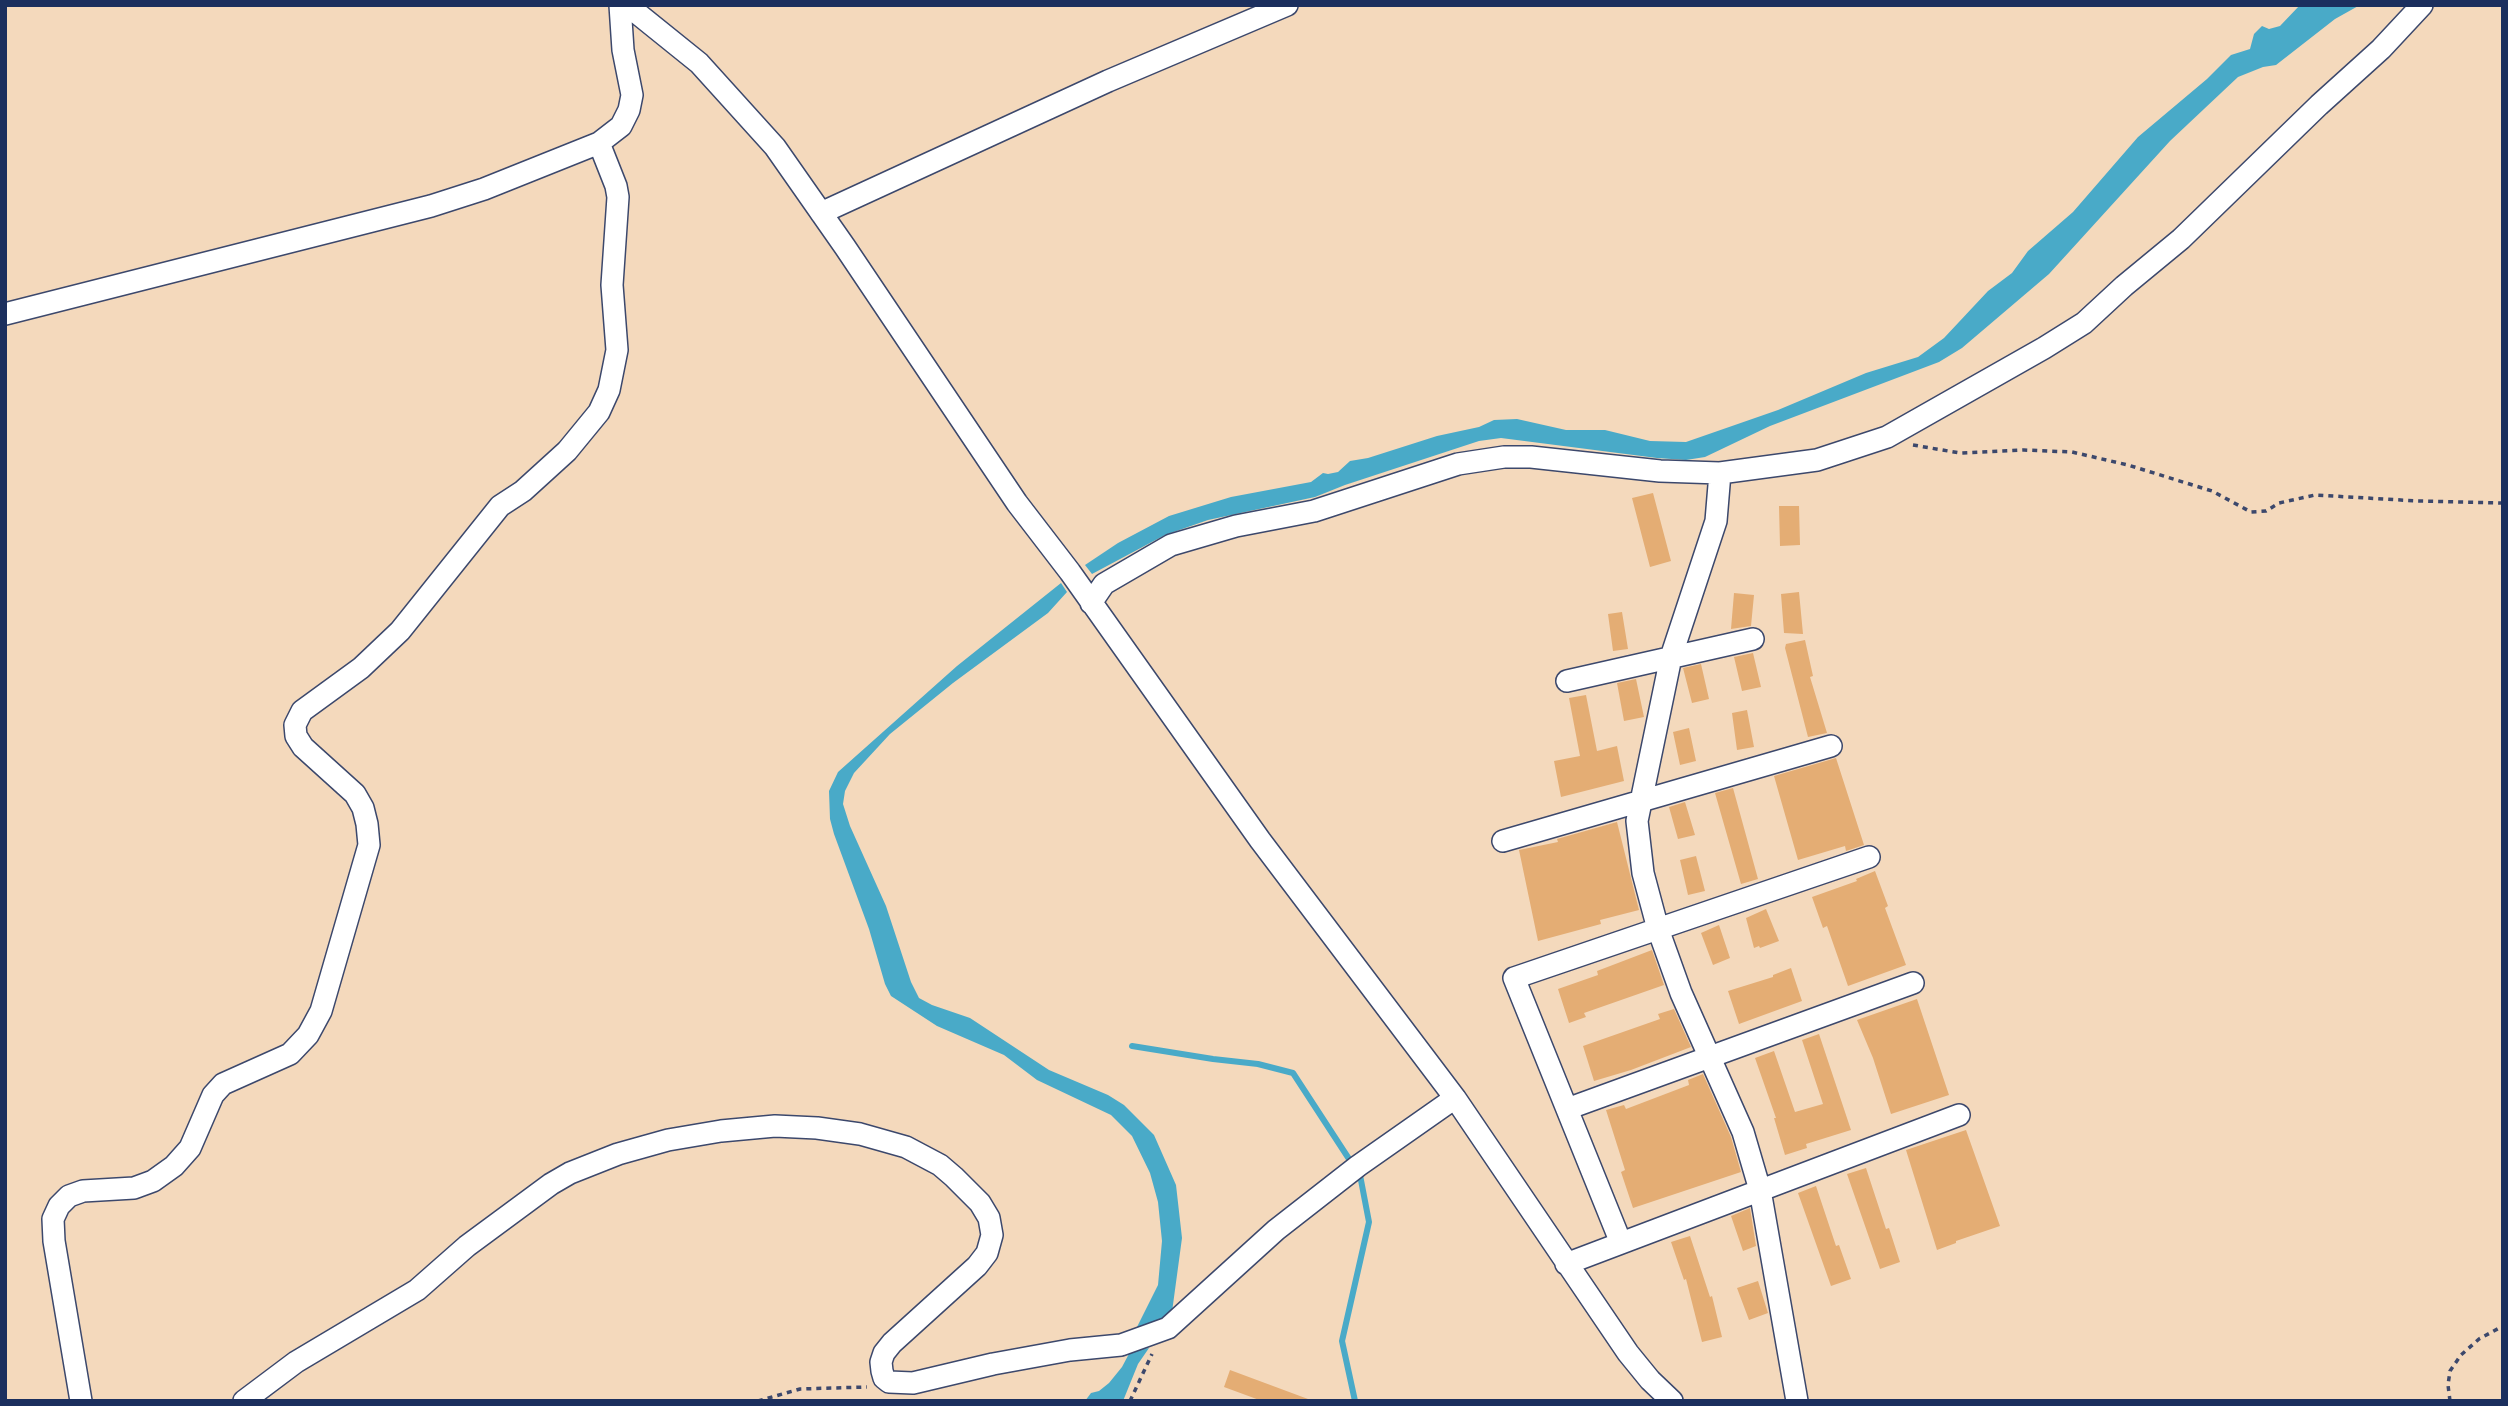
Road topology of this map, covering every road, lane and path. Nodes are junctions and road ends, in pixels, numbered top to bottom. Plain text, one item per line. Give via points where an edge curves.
1 (620, 5) edge
2 (627, 5) edge
3 (1287, 5) edge
4 (2422, 5) edge
5 (599, 143) junction
6 (821, 213) junction
7 (5, 314) edge
8 (1887, 437) junction
9 (1720, 473) junction
10 (2503, 503) edge
11 (1088, 598) junction
12 (1753, 639) dead end
13 (1671, 657) junction
14 (1567, 681) dead end
15 (1831, 746) dead end
16 (1639, 801) junction
17 (1503, 841) dead end
18 (1869, 857) dead end
19 (1658, 929) junction
20 (1913, 983) dead end
21 (1709, 1057) junction
22 (1455, 1098) junction
23 (1567, 1109) junction
24 (1959, 1115) dead end
25 (1760, 1190) junction
26 (1621, 1243) junction
27 (1566, 1264) junction
28 (2503, 1326) edge
29 (1168, 1328) junction
30 (889, 1382) junction
31 (80, 1401) edge
32 (244, 1401) edge
33 (758, 1401) edge
34 (1130, 1401) edge
35 (1672, 1401) edge
36 (1797, 1401) edge
37 (2450, 1401) edge

1 - 5 street via 632,95 621,126
2 - 6 street via 720,85 775,147
3 - 6 street via 1108,81
4 - 8 street via 2381,50 2181,239 2084,323
5 - 7 street via 431,206
5 - 31 street via 618,197 612,285 617,350 609,390 599,412 567,451 500,506 400,631 361,668 302,711 295,725 296,736 355,794 368,824 369,845 321,1011 290,1054 223,1084 213,1095 190,1148 174,1166 134,1188 83,1191 59,1206 54,1241
6 - 11 street via 997,475
8 - 9 street via 1817,460
8 - 10 path via 1960,453 2024,450 2081,454 2212,491 2251,512 2315,495
9 - 11 street via 1531,457 1458,464 1314,511 1171,545
9 - 13 street via 1716,521
11 - 22 street via 1260,840
12 - 13 street
13 - 14 street
13 - 16 street
15 - 16 street
16 - 17 street
16 - 19 street via 1643,873
18 - 19 street
19 - 21 street
19 - 23 street via 1514,978
20 - 21 street
21 - 23 street
21 - 25 street via 1743,1132
22 - 27 street
22 - 29 street via 1276,1230
23 - 26 street
24 - 25 street
25 - 26 street
25 - 36 street
26 - 27 street
27 - 35 street via 1628,1353
28 - 37 path via 2461,1355 2450,1371
29 - 30 street via 1121,1345 1044,1354 913,1383
29 - 34 path
30 - 32 street via 882,1371 884,1353 977,1266 992,1235 989,1218 980,1203 940,1165 906,1147 817,1128 775,1126 668,1140 570,1173 467,1246 417,1290 296,1362
30 - 33 path via 879,1387 800,1389

